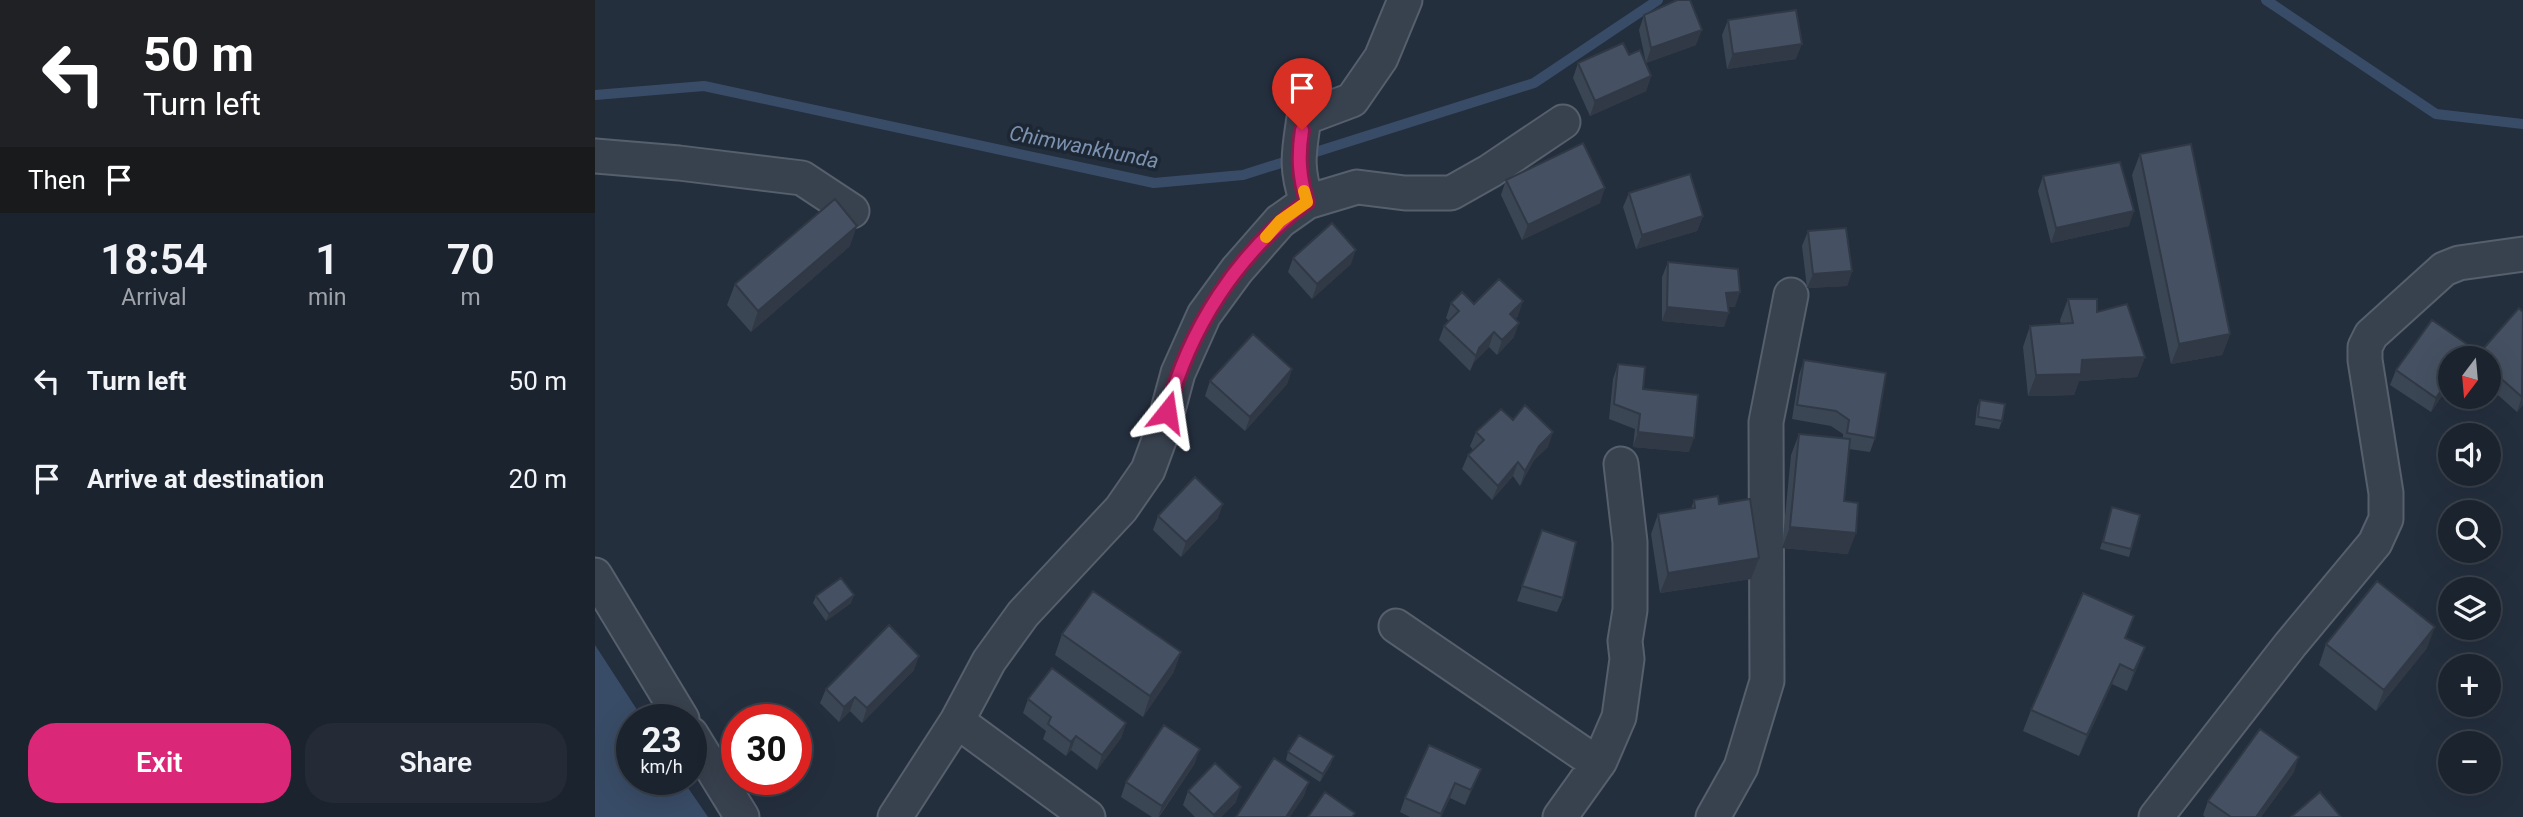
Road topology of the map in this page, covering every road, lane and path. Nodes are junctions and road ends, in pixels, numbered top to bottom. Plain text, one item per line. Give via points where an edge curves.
1 (1405, 0) edge
2 (1563, 122) dead end
3 (595, 156) edge
4 (1307, 202) junction
5 (852, 211) dead end
6 (2523, 254) edge
7 (1791, 295) dead end
8 (1621, 464) dead end
9 (595, 575) edge
10 (1396, 626) dead end
11 (674, 704) edge
12 (957, 721) junction
13 (707, 761) edge
14 (1598, 764) junction
15 (741, 817) edge
16 (895, 817) edge
17 (1088, 817) edge
18 (1560, 817) edge
19 (1713, 817) edge
20 (2156, 817) edge

1 - 4 street via 1381,58 1352,100 1304,118 1298,149
2 - 4 street via 1451,193 1357,187
3 - 5 street via 802,178
4 - 12 street via 1280,221 1204,316 1178,373 1148,470 1121,509 1023,614 989,661
6 - 20 street via 2444,269 2371,335 2365,360 2386,519 2375,543
7 - 19 street via 1766,422 1767,681 1741,766
8 - 14 street via 1630,542 1627,659 1619,717
9 - 11 street
10 - 14 street
12 - 16 street
12 - 17 street
13 - 15 street
14 - 18 street

